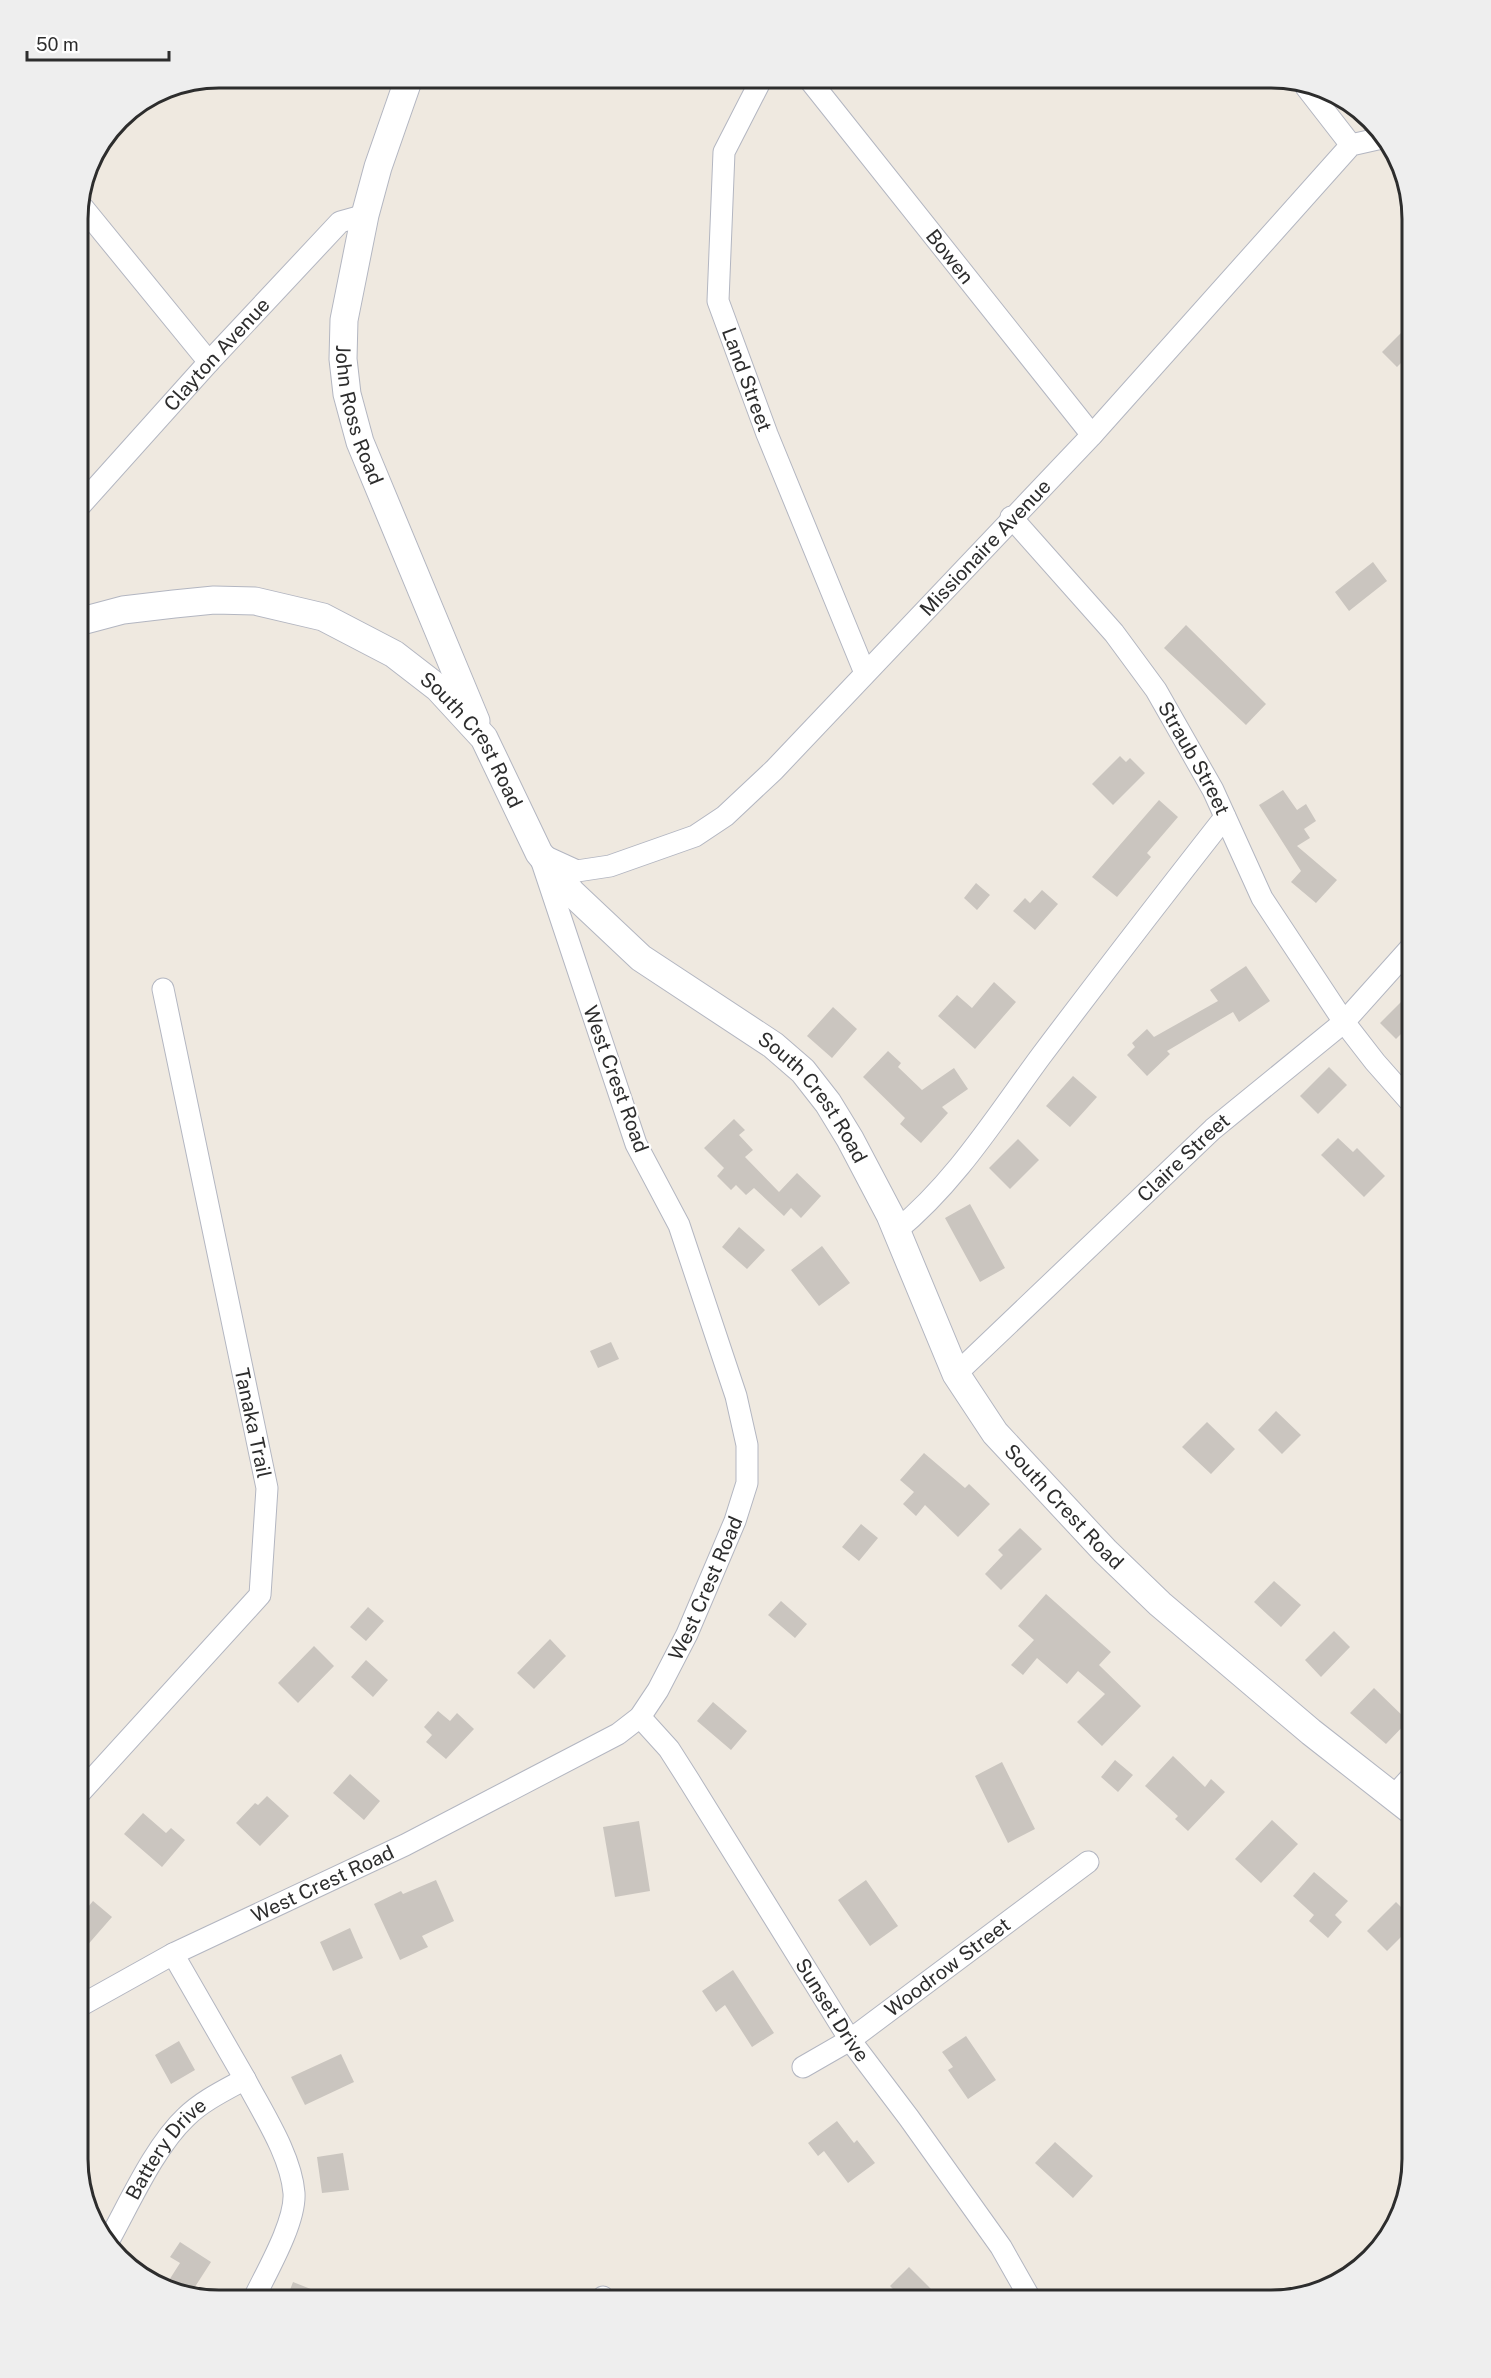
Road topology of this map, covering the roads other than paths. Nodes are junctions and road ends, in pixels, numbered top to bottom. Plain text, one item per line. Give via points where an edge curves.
1 (405, 89) edge
2 (756, 89) edge
3 (817, 89) edge
4 (1312, 95) edge
5 (1375, 140) edge
6 (1351, 145) junction
7 (89, 215) edge
8 (365, 215) junction
9 (209, 362) junction
10 (1092, 435) junction
11 (89, 496) edge
12 (1011, 518) junction
13 (89, 619) edge
14 (865, 673) junction
15 (484, 738) junction
16 (1226, 817) junction
17 (539, 853) junction
18 (1402, 957) edge
19 (163, 989) dead end
20 (1344, 1022) junction
21 (1402, 1093) edge
22 (896, 1231) junction
23 (956, 1374) junction
24 (640, 1717) junction
25 (89, 1783) edge
26 (1402, 1804) edge
27 (1088, 1862) dead end
28 (173, 1954) junction
29 (89, 2001) edge
30 (850, 2040) junction
31 (803, 2067) dead end
32 (245, 2079) junction
33 (113, 2233) edge
34 (259, 2289) edge
35 (1025, 2290) edge

1 - 8 street, John Ross Road
2 - 14 street, Land Street via 724,152 718,301 767,434
3 - 10 street, Bowen
4 - 6 street
5 - 6 street
6 - 10 street, Missionaire Avenue
7 - 9 street
8 - 9 street, Clayton Avenue via 340,222
8 - 15 street, John Ross Road via 344,320 347,394 360,442
9 - 11 street, Clayton Avenue
10 - 12 street, Missionaire Avenue
12 - 14 street, Missionaire Avenue
12 - 16 street, Straub Street via 1114,633 1156,690
13 - 15 street, South Crest Road via 123,610 214,600 255,601 323,617 394,654 438,688
14 - 17 street, Missionaire Avenue via 766,778 725,816 695,836 610,866 577,871
15 - 17 street, South Crest Road
16 - 20 street, Straub Street via 1262,898
16 - 22 street via 982,1137 922,1210
17 - 22 street, South Crest Road via 572,893 641,958 773,1044 803,1071 850,1139
17 - 24 street, West Crest Road via 636,1144 679,1225 736,1396 747,1445 747,1483 735,1521 687,1634
18 - 20 street, Claire Street
19 - 25 street, Tanaka Trail via 267,1488 260,1595
20 - 21 street, Straub Street
20 - 23 street, Claire Street via 1213,1129
22 - 23 street, South Crest Road
23 - 26 street, South Crest Road via 995,1433 1105,1551 1169,1612
24 - 28 street, West Crest Road via 584,1754 405,1845
24 - 30 street, Sunset Drive via 669,1749
27 - 30 street, Woodrow Street
28 - 29 street, West Crest Road
28 - 32 street
30 - 31 street, Woodrow Street
30 - 35 street, Sunset Drive via 1001,2247
32 - 33 street, Battery Drive via 186,2116 163,2145
32 - 34 street via 284,2155 294,2194 284,2235

